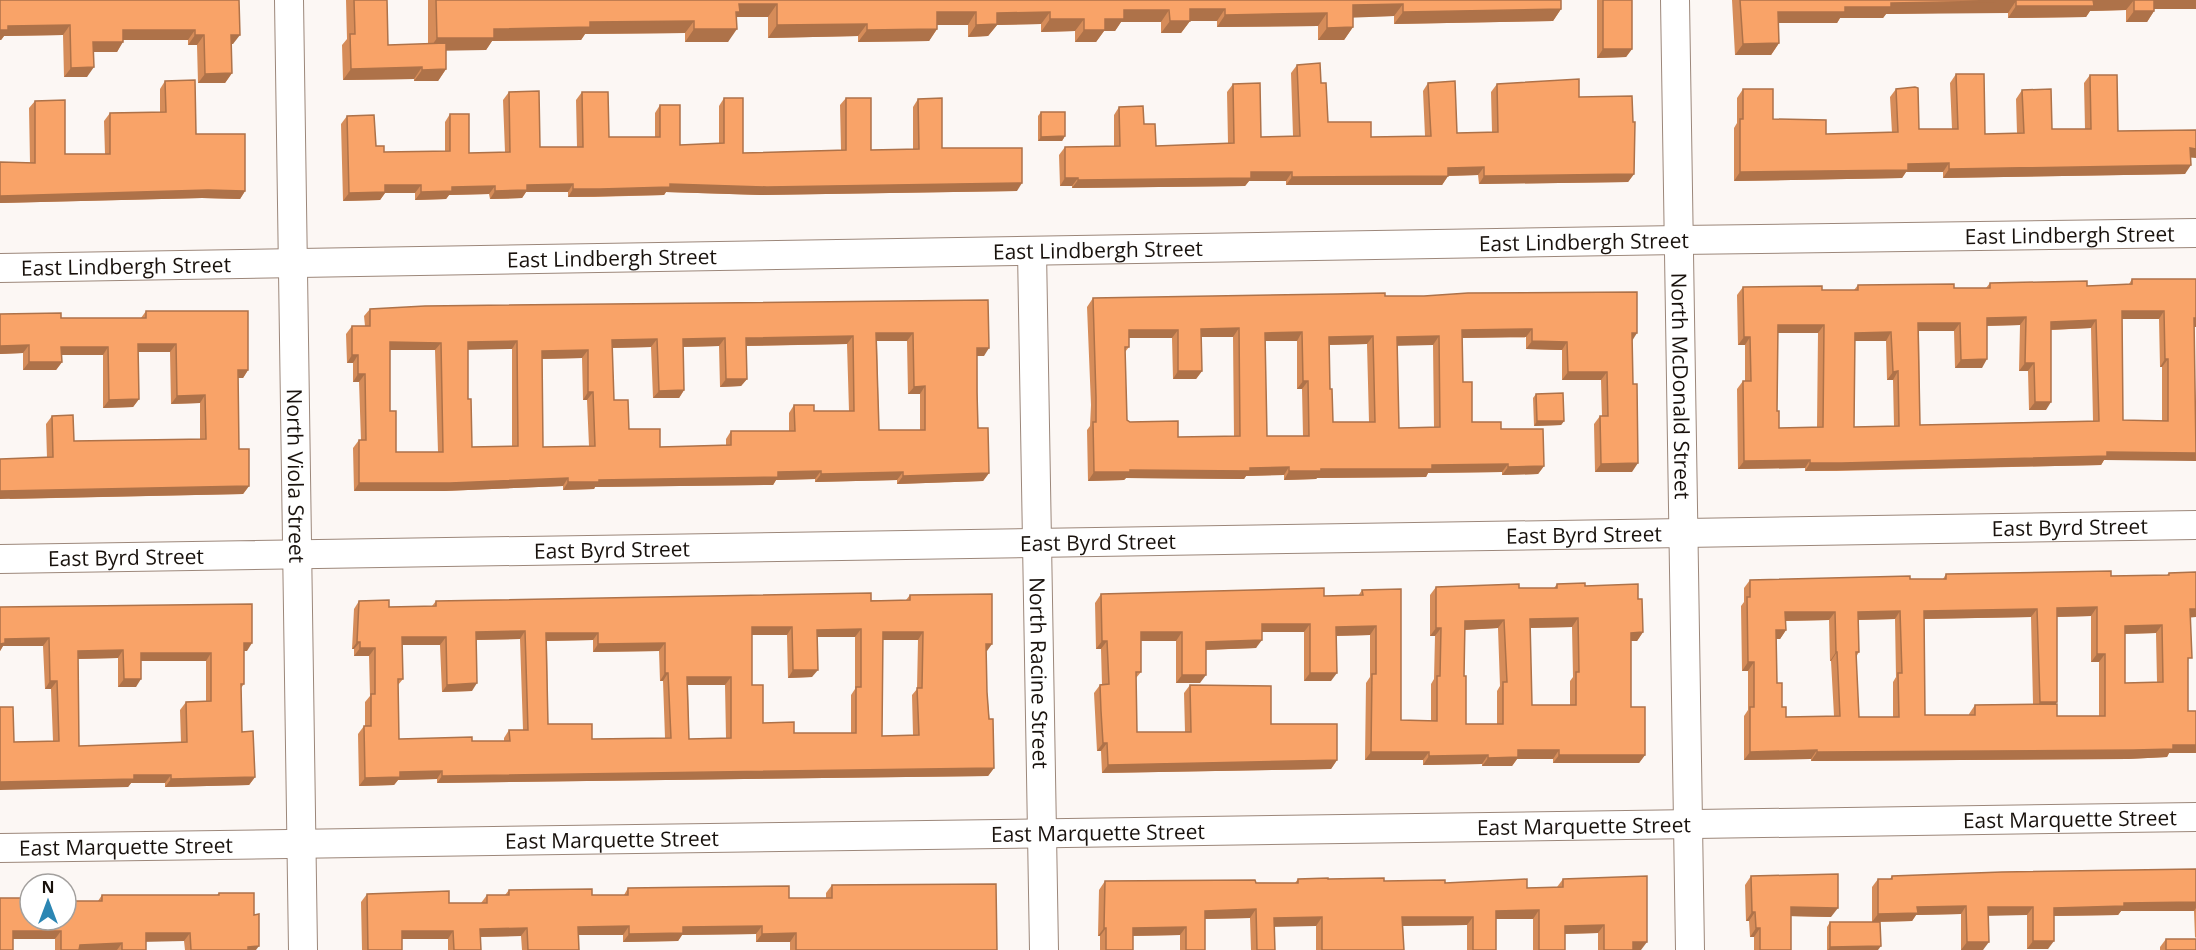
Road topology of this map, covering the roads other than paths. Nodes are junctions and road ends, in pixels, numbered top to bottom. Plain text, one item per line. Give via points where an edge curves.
1 (289, 0) edge
2 (1675, 0) edge
3 (2196, 233) edge
4 (1678, 240) junction
5 (1032, 251) junction
6 (294, 264) junction
7 (0, 268) edge
8 (2196, 525) edge
9 (1683, 532) junction
10 (1037, 543) junction
11 (297, 554) junction
12 (0, 559) edge
13 (2196, 817) edge
14 (1688, 824) junction
15 (1042, 832) junction
16 (303, 844) junction
17 (0, 848) edge
18 (303, 950) edge
19 (1044, 950) edge
20 (1690, 950) edge

1 - 6 street, North Viola Street
2 - 4 street, North McDonald Street
3 - 4 street, East Lindbergh Street
4 - 5 street, East Lindbergh Street
4 - 9 street, North McDonald Street
5 - 6 street, East Lindbergh Street
5 - 10 street, North Racine Street
6 - 7 street, East Lindbergh Street
6 - 11 street, North Viola Street
8 - 9 street, East Byrd Street
9 - 10 street, East Byrd Street
9 - 14 street, North McDonald Street
10 - 11 street, East Byrd Street
10 - 15 street, North Racine Street
11 - 12 street, East Byrd Street
11 - 16 street, North Viola Street
13 - 14 street, East Marquette Street
14 - 15 street, East Marquette Street
14 - 20 street, North McDonald Street
15 - 16 street, East Marquette Street
15 - 19 street, North Racine Street
16 - 17 street, East Marquette Street
16 - 18 street, North Viola Street

